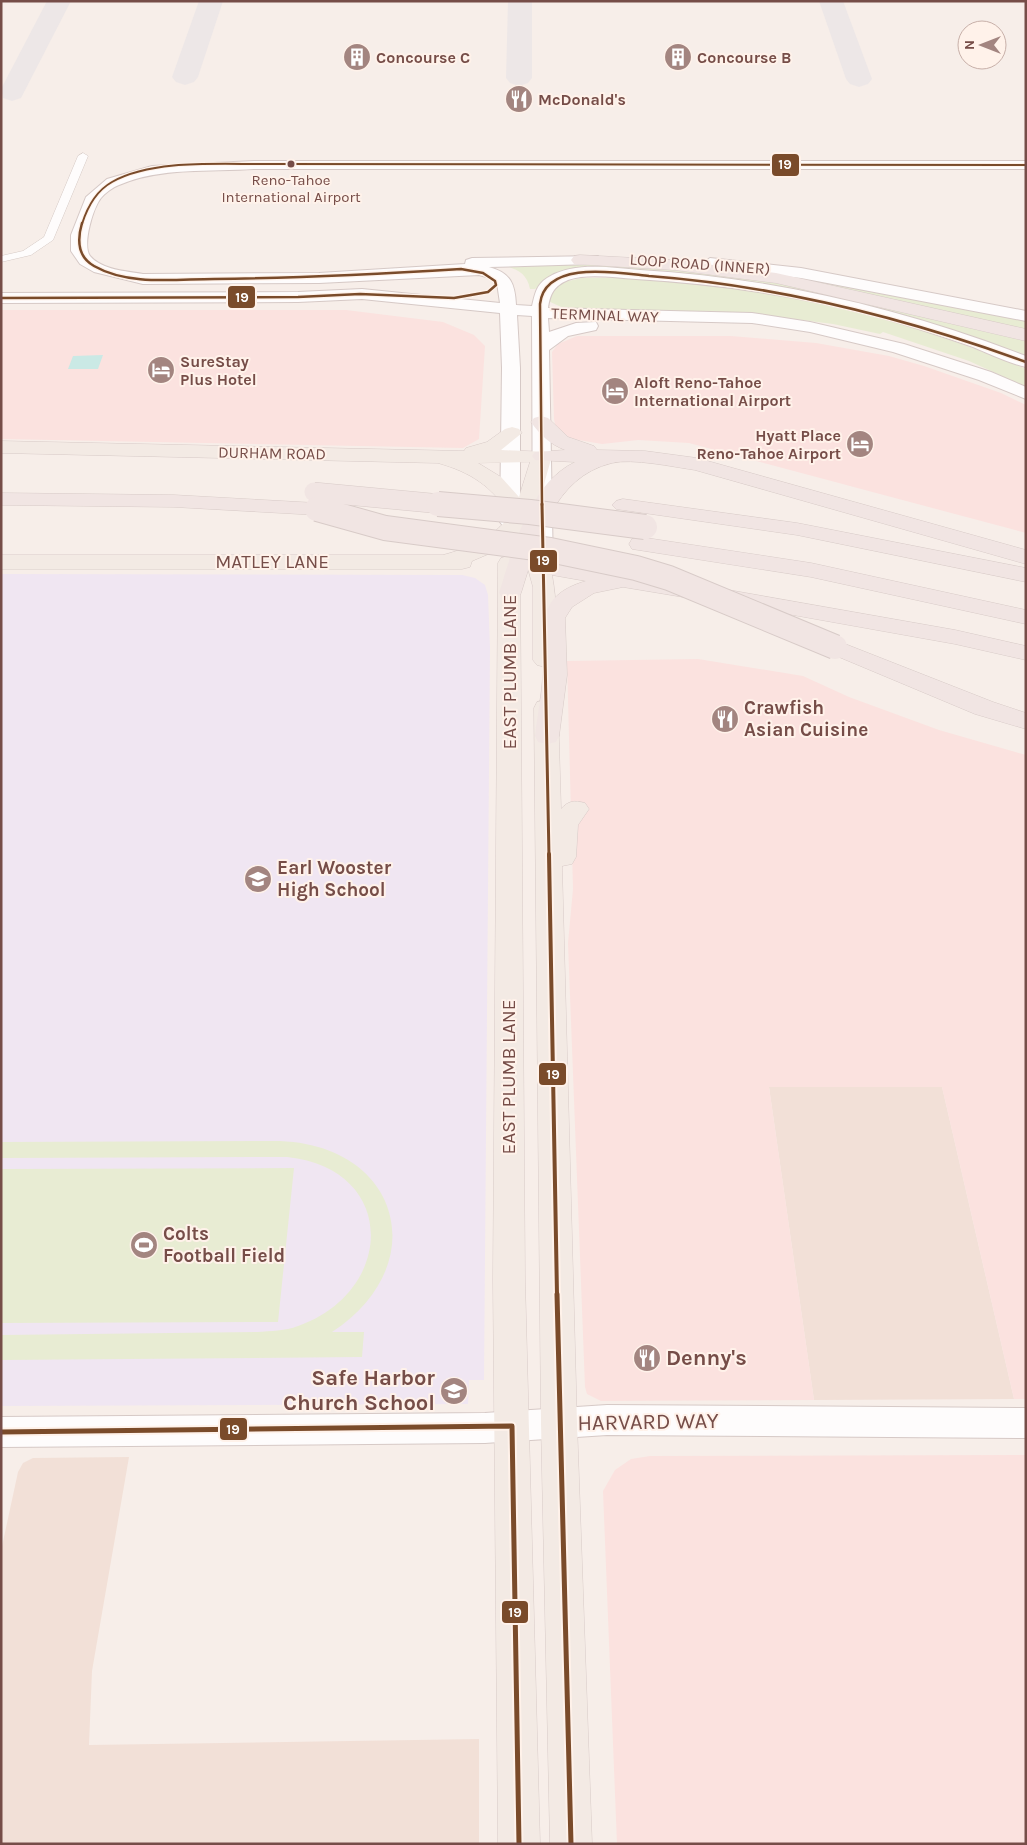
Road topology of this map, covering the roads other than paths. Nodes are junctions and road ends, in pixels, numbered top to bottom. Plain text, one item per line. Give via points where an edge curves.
1 (83, 156) dead end
2 (1026, 165) edge
3 (188, 168) junction
4 (1026, 176) edge
5 (1, 259) edge
6 (580, 260) junction
7 (461, 269) junction
8 (371, 276) junction
9 (404, 297) junction
10 (1, 298) edge
11 (298, 298) junction
12 (508, 315) junction
13 (1026, 316) edge
14 (539, 318) junction
15 (590, 326) junction
16 (1026, 335) edge
17 (851, 337) junction
18 (540, 351) junction
19 (1026, 362) edge
20 (1026, 394) edge
21 (541, 422) junction
22 (512, 433) junction
23 (1, 446) edge
24 (445, 456) junction
25 (542, 456) junction
26 (511, 457) junction
27 (623, 457) junction
28 (1, 483) edge
29 (1, 499) edge
30 (316, 500) junction
31 (542, 511) junction
32 (514, 515) junction
33 (643, 536) junction
34 (531, 537) junction
35 (1026, 557) edge
36 (1, 562) edge
37 (444, 562) junction
38 (531, 569) junction
39 (1026, 575) edge
40 (653, 585) junction
41 (1026, 601) edge
42 (510, 603) junction
43 (1026, 617) edge
44 (1026, 653) edge
45 (1026, 721) edge
46 (547, 736) junction
47 (547, 806) junction
48 (576, 809) dead end
49 (550, 920) junction
50 (559, 1423) junction
51 (1026, 1423) edge
52 (512, 1426) junction
53 (1, 1432) edge
54 (519, 1844) edge
55 (572, 1844) edge

1 - 5 street via 49,238 28,253
2 - 3 main road via 274,164
3 - 4 main road via 239,174 309,175
3 - 8 main road via 135,174 101,189 93,197 79,235 78,246 82,256 94,267 107,272 143,279
6 - 8 main road, LOOP ROAD (INNER) via 480,262
6 - 13 main road, LOOP ROAD (INNER) via 652,259 775,270
6 - 16 highway via 674,265 769,276
7 - 8 main road
7 - 9 main road via 489,276 496,280 495,288 472,297
7 - 12 main road, EAST PLUMB LANE via 483,270 503,279 507,286
9 - 11 main road, TERMINAL WAY via 346,294
9 - 12 main road, TERMINAL WAY
10 - 11 main road, TERMINAL WAY
11 - 12 main road, TERMINAL WAY
12 - 14 main road, TERMINAL WAY
12 - 22 main road, EAST PLUMB LANE
14 - 15 main road, TERMINAL WAY
14 - 17 main road, TERMINAL WAY via 752,318
14 - 18 main road, EAST PLUMB LANE
14 - 19 main road, EAST PLUMB LANE via 540,297 544,289 552,282 571,275 615,273 700,279 770,288 852,305 938,330
15 - 17 main road, TERMINAL WAY via 743,329
15 - 18 main road via 560,333 547,341
17 - 20 main road, TERMINAL WAY via 935,359
18 - 21 main road, EAST PLUMB LANE
21 - 25 main road, EAST PLUMB LANE
21 - 27 highway via 561,442
22 - 24 main road via 494,446
22 - 26 main road, EAST PLUMB LANE
23 - 24 main road, DURHAM ROAD
24 - 26 main road, DURHAM ROAD
24 - 32 main road via 494,480
25 - 26 main road, DURHAM ROAD
25 - 27 highway
25 - 31 main road, EAST PLUMB LANE
25 - 32 main road via 537,476
26 - 32 main road, EAST PLUMB LANE
27 - 31 highway via 594,462 571,473 552,491
27 - 35 highway via 672,459 706,466
28 - 30 highway via 173,484
29 - 30 highway
30 - 33 highway, bridge via 468,522
30 - 39 highway, bridge via 403,485 623,506 797,529
30 - 45 highway, bridge via 385,528 550,550 669,578 984,708
31 - 34 highway
31 - 38 main road, EAST PLUMB LANE
32 - 34 main road
32 - 37 main road via 502,540
32 - 38 main road, EAST PLUMB LANE
33 - 41 highway via 842,561
33 - 43 highway
34 - 38 main road
36 - 37 main road, MATLEY LANE
37 - 38 main road, MATLEY LANE
38 - 40 highway
38 - 42 highway
38 - 46 main road, EAST PLUMB LANE
40 - 44 highway via 868,621
40 - 46 highway via 602,584 578,592 561,604 554,618 555,675
42 - 47 main road via 519,640 521,799
42 - 52 main road, EAST PLUMB LANE via 509,1280
46 - 47 main road, EAST PLUMB LANE
47 - 49 main road, EAST PLUMB LANE
48 - 49 main road via 562,827 564,885
49 - 50 main road, EAST PLUMB LANE
50 - 51 main road, HARVARD WAY via 607,1420
50 - 52 main road, HARVARD WAY
50 - 55 main road, EAST PLUMB LANE
52 - 53 main road, HARVARD WAY
52 - 54 main road, EAST PLUMB LANE

